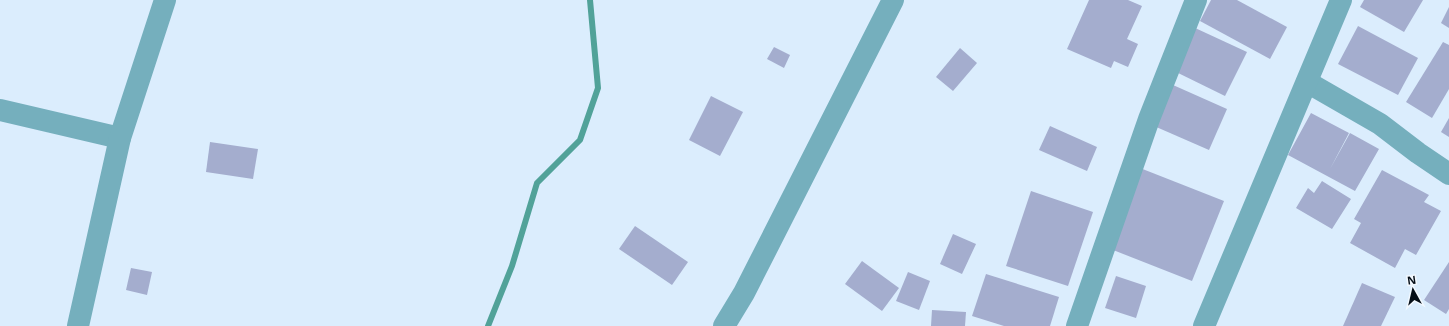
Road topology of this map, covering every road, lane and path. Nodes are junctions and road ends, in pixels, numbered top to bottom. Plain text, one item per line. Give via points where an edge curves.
1 (165, 0) edge
2 (893, 0) edge
3 (1196, 0) edge
4 (1341, 0) edge
5 (1307, 82) junction
6 (0, 110) edge
7 (120, 138) junction
8 (1449, 174) edge
9 (78, 326) edge
10 (724, 326) edge
11 (1077, 326) edge
12 (1204, 326) edge

1 - 7 street
2 - 10 street via 744,293
3 - 11 street via 1149,119
4 - 5 street
5 - 8 street via 1380,124
5 - 12 street
6 - 7 street
7 - 9 street

